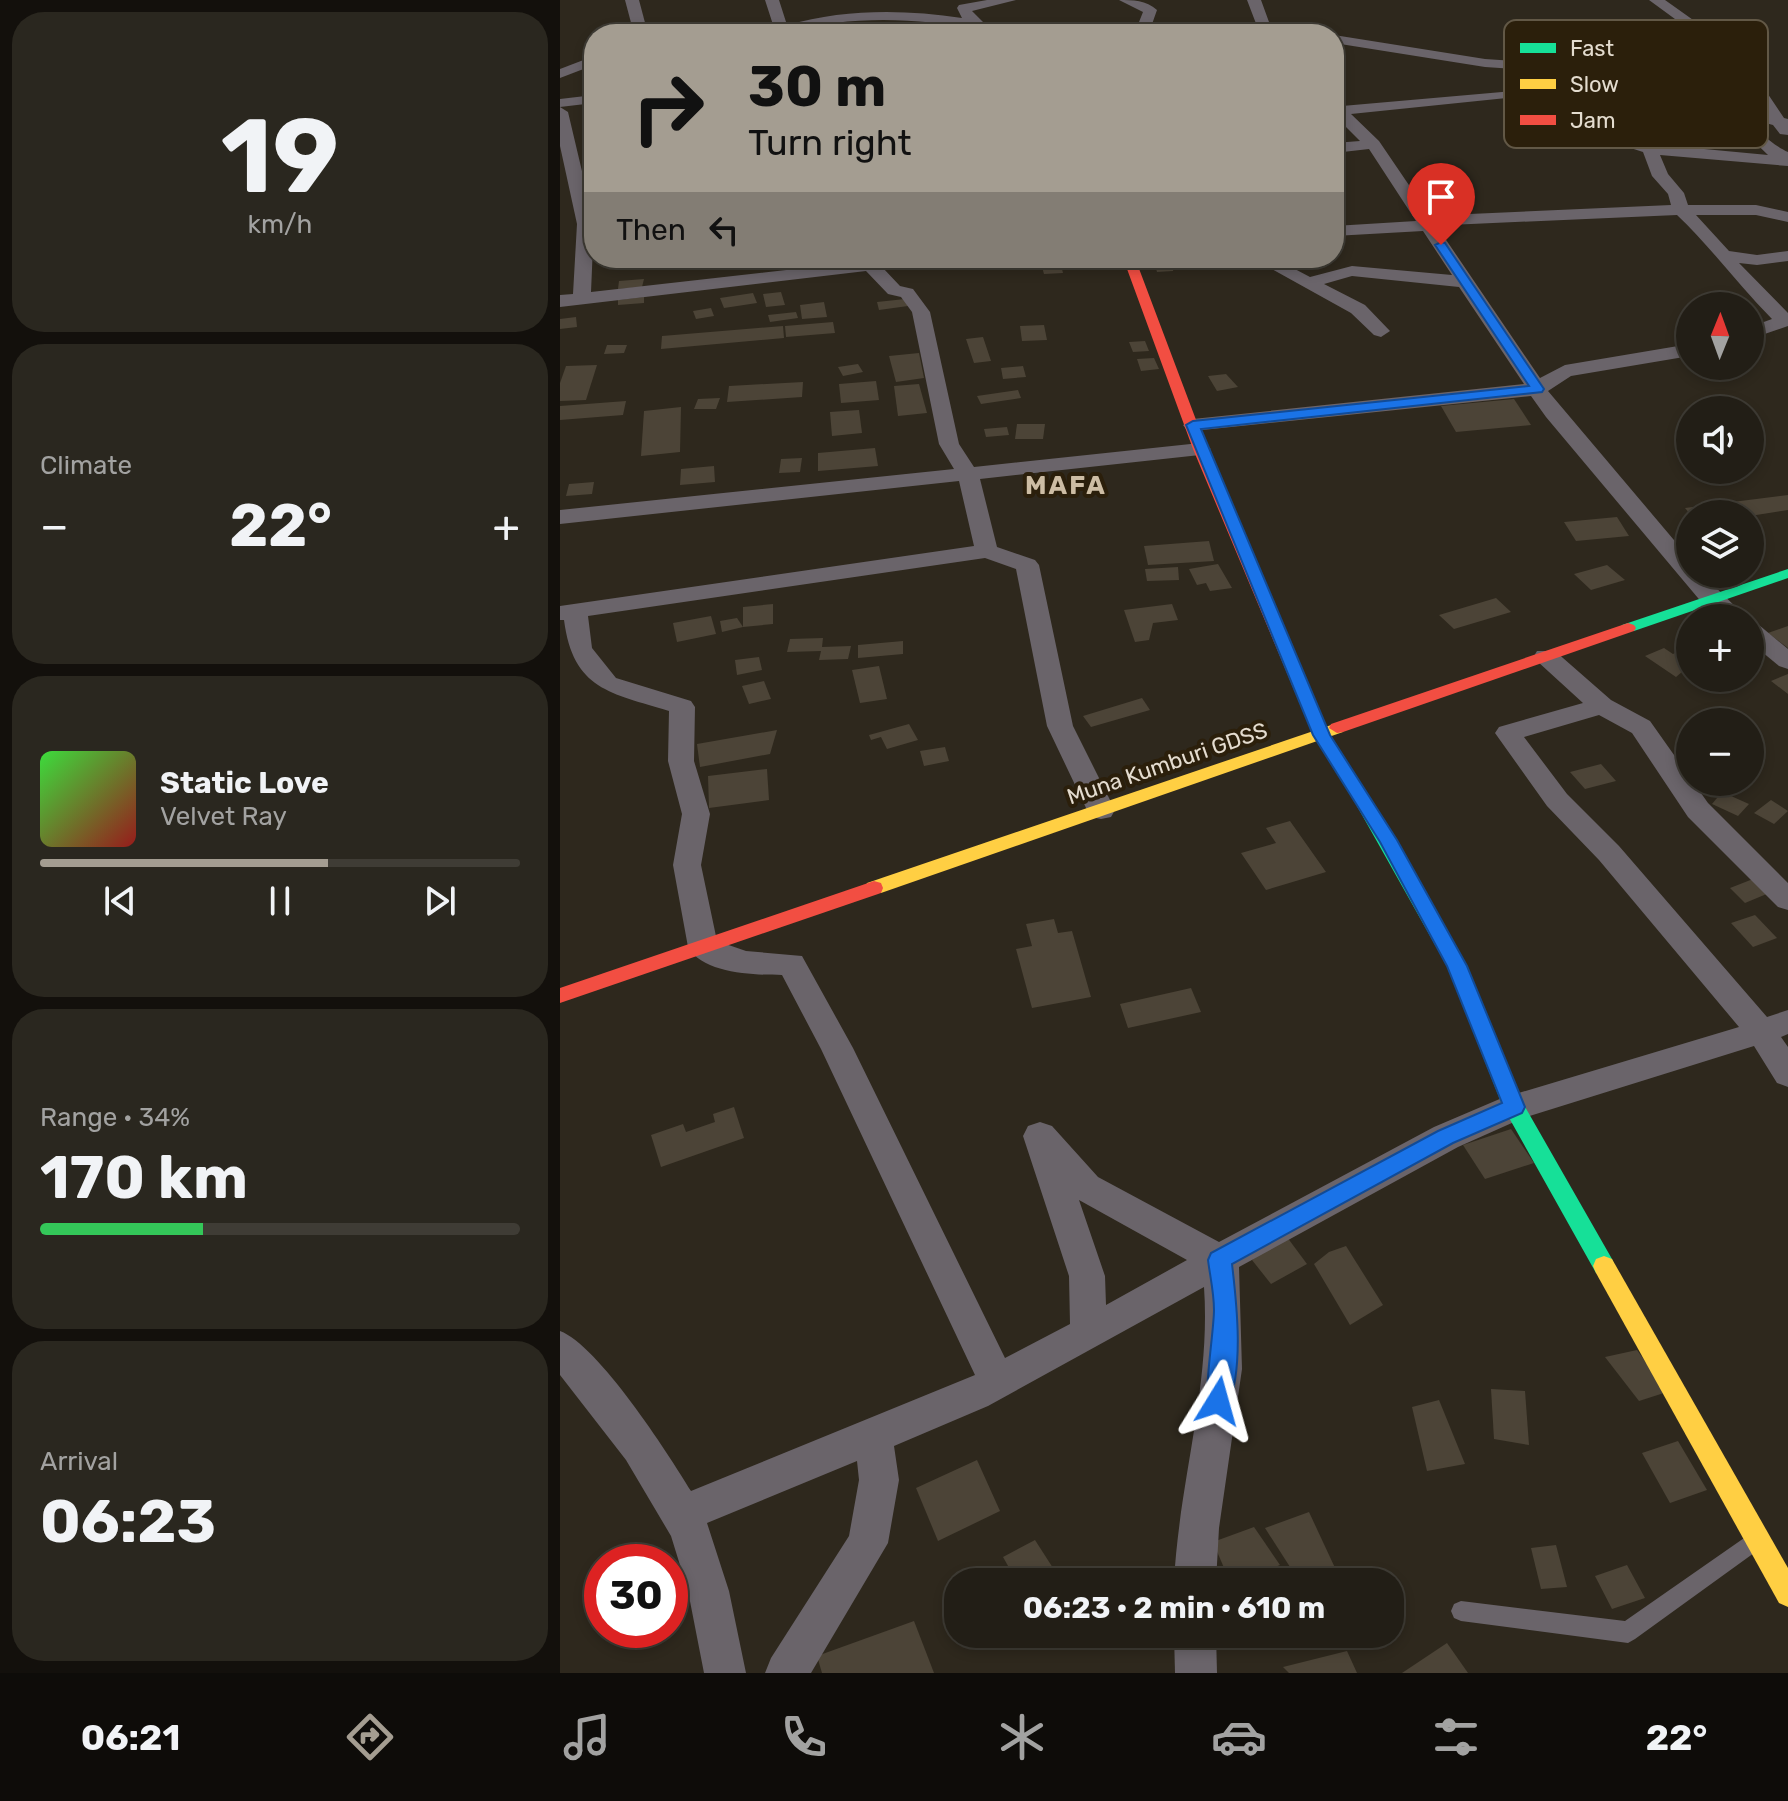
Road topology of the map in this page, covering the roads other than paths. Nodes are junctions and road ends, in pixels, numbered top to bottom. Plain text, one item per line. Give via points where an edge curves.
1 (632, 0) edge
2 (946, 0) edge
3 (1009, 0) edge
4 (1126, 0) edge
5 (1254, 0) edge
6 (1656, 0) edge
7 (784, 8) edge
8 (964, 8) junction
9 (873, 15) junction
10 (1684, 20) edge
11 (638, 24) edge
12 (814, 24) edge
13 (969, 24) edge
14 (979, 24) edge
15 (1145, 24) edge
16 (1263, 24) edge
17 (1344, 42) edge
18 (584, 64) edge
19 (1504, 64) edge
20 (560, 74) edge
21 (1504, 96) edge
22 (584, 100) edge
23 (1768, 102) edge
24 (560, 103) edge
25 (1344, 108) edge
26 (560, 112) edge
27 (1344, 117) edge
28 (1786, 128) edge
29 (1373, 144) junction
30 (1768, 146) edge
31 (1344, 147) edge
32 (1647, 148) edge
33 (1650, 149) junction
34 (1788, 159) edge
35 (566, 168) edge
36 (1681, 210) junction
37 (1788, 217) edge
38 (584, 224) edge
39 (1428, 226) junction
40 (1344, 230) edge
41 (1726, 256) junction
42 (1788, 256) edge
43 (820, 268) edge
44 (871, 268) edge
45 (1133, 268) edge
46 (1278, 268) edge
47 (1303, 268) edge
48 (1340, 274) junction
49 (1466, 282) junction
50 (1307, 283) junction
51 (582, 300) junction
52 (560, 301) edge
53 (1786, 321) edge
54 (1764, 328) edge
55 (1381, 331) dead end
56 (1676, 352) edge
57 (1537, 389) junction
58 (1193, 425) junction
59 (1200, 449) junction
60 (968, 473) junction
61 (560, 517) edge
62 (987, 551) junction
63 (1676, 558) edge
64 (1788, 573) edge
65 (1702, 588) edge
66 (1711, 599) junction
67 (1717, 604) edge
68 (567, 612) edge
69 (1764, 641) edge
70 (1546, 656) junction
71 (1788, 661) edge
72 (1602, 706) junction
73 (1321, 735) junction
74 (1101, 810) junction
75 (1788, 900) edge
76 (703, 947) junction
77 (560, 996) edge
78 (1774, 1027) edge
79 (1788, 1074) edge
80 (1514, 1107) junction
81 (1220, 1260) junction
82 (1089, 1332) junction
83 (560, 1348) edge
84 (997, 1382) junction
85 (873, 1436) junction
86 (682, 1514) junction
87 (1757, 1539) junction
88 (1196, 1568) edge
89 (1788, 1594) edge
90 (1461, 1611) dead end
91 (1195, 1648) edge
92 (725, 1673) edge
93 (786, 1673) edge
94 (1196, 1673) edge

1 - 11 street
2 - 8 street
3 - 8 street
4 - 15 street via 1150,10
5 - 16 street
6 - 10 street
7 - 9 street
8 - 9 street
8 - 14 street
9 - 12 street
9 - 13 street
17 - 19 street
18 - 20 street
21 - 25 street
22 - 24 street
23 - 28 street
26 - 35 street
27 - 29 street
29 - 31 street
29 - 39 street
30 - 34 street
32 - 33 street
33 - 34 street
33 - 36 street
35 - 38 street
36 - 37 street via 1756,210
36 - 39 street via 1447,220
36 - 41 street
38 - 51 street
39 - 40 street
39 - 49 street
41 - 42 street
41 - 53 street
43 - 51 street
44 - 60 street via 894,290 907,293 921,312 949,444
45 - 58 main road
46 - 50 street
47 - 48 street
48 - 49 street
48 - 50 street
49 - 57 street
50 - 55 street via 1358,309
51 - 52 street
53 - 54 street
56 - 57 street via 1565,371
57 - 58 street
57 - 63 street
58 - 59 main road
59 - 60 street
59 - 73 main road
60 - 61 street
60 - 62 street
62 - 68 street
62 - 74 street via 1027,565 1060,726
64 - 66 main road, Muna Kumburi GDSS
65 - 66 street
66 - 67 street
66 - 70 main road, Muna Kumburi GDSS
68 - 76 street via 580,649 607,683 682,707 681,761 696,814 687,865
69 - 71 street
70 - 72 street
70 - 73 main road, Muna Kumburi GDSS
72 - 75 street via 1641,727 1698,810
72 - 78 street via 1508,733 1557,800
73 - 74 main road, Muna Kumburi GDSS
73 - 80 main road via 1388,840 1457,966
74 - 76 main road, Muna Kumburi GDSS
76 - 77 main road, Muna Kumburi GDSS
76 - 84 street via 751,965 791,964 837,1048
78 - 79 street
78 - 80 street
80 - 81 street via 1446,1137
80 - 87 main road
81 - 82 street
81 - 82 street via 1086,1187 1040,1136 1087,1276
81 - 88 street via 1226,1309 1223,1371
82 - 84 street
83 - 86 street via 606,1400
84 - 85 street
85 - 86 street
85 - 93 street via 879,1480 868,1543
86 - 92 street via 712,1599
87 - 89 main road
87 - 90 lane via 1628,1632
91 - 94 street

